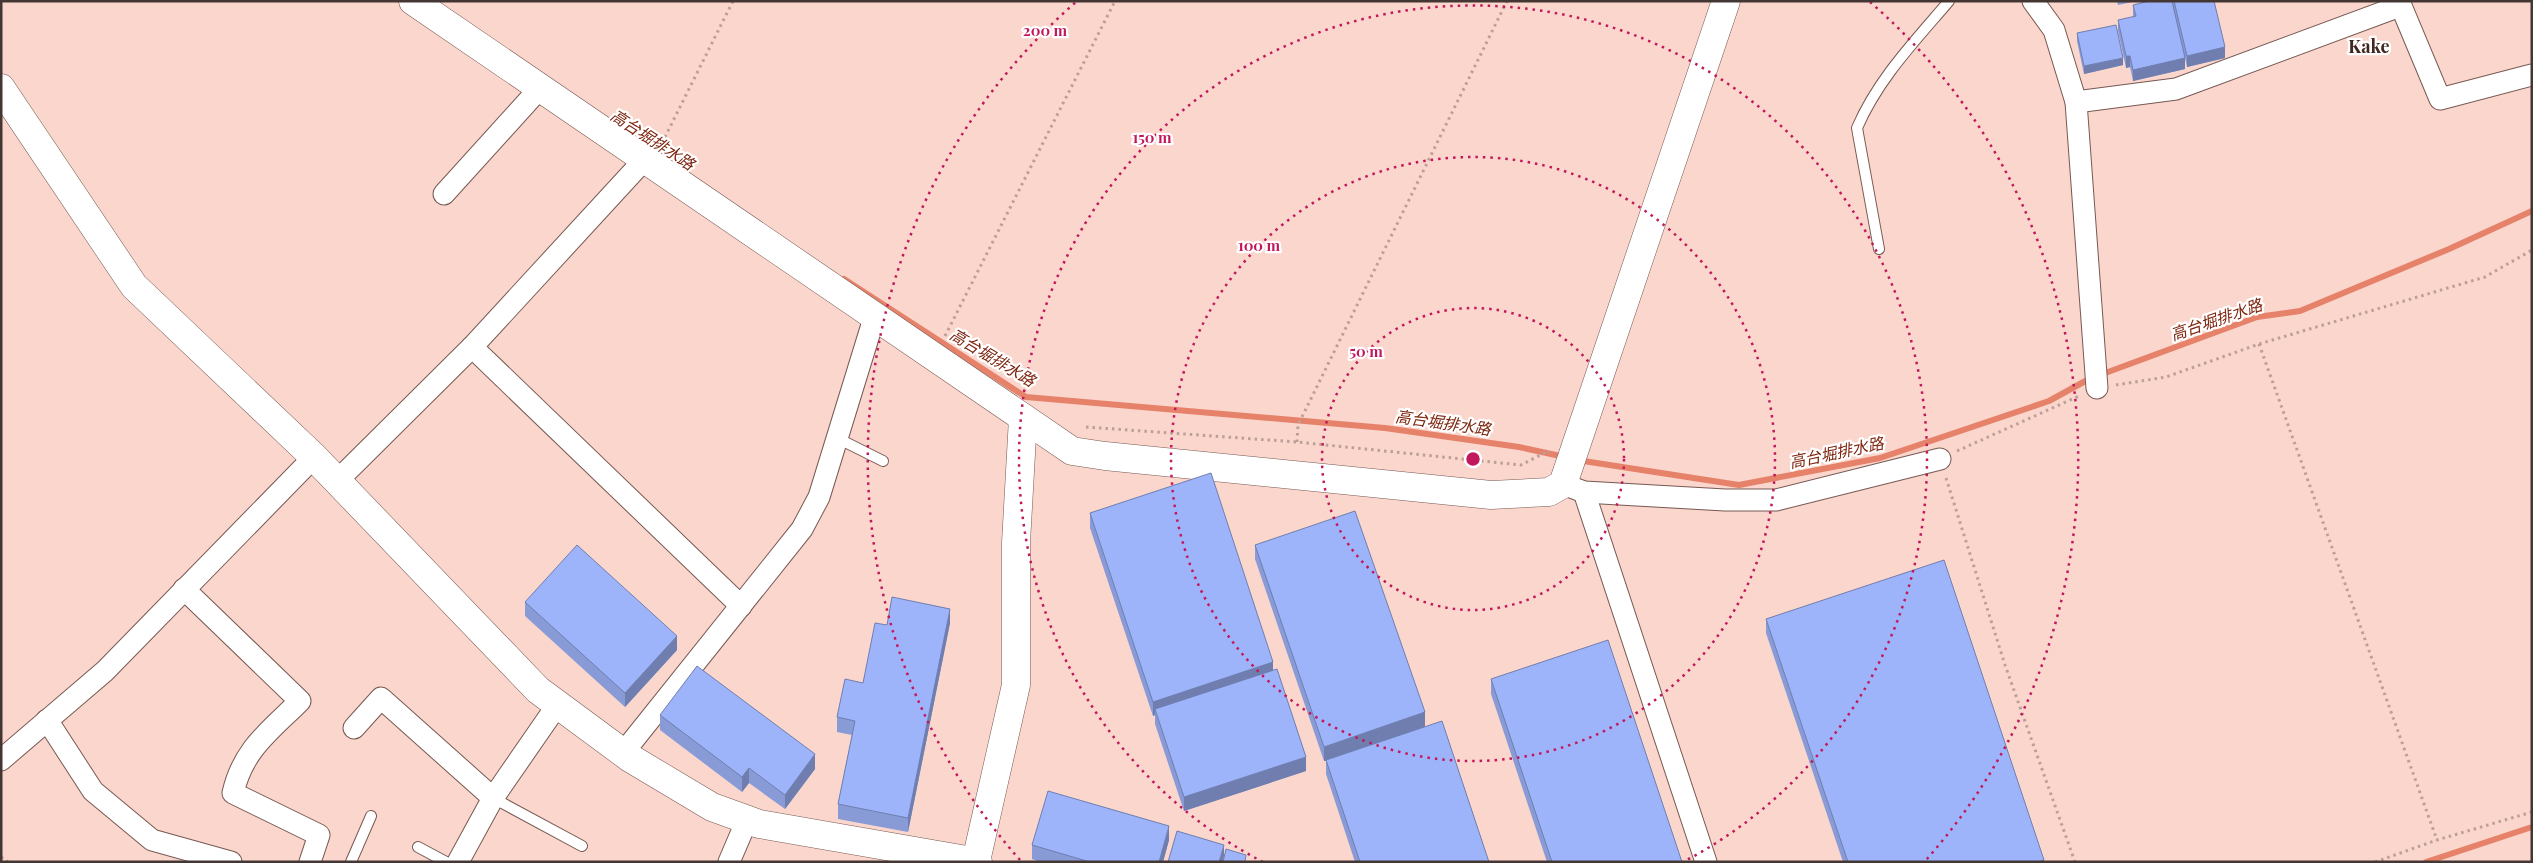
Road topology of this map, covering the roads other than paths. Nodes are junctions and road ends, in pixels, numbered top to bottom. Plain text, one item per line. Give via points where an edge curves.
1 (413, 1) edge
2 (1726, 1) edge
3 (1949, 1) edge
4 (2033, 1) edge
5 (2400, 4) edge
6 (2532, 75) edge
7 (1, 88) edge
8 (540, 88) junction
9 (2076, 102) junction
10 (648, 162) junction
11 (444, 194) dead end
12 (1879, 249) dead end
13 (875, 315) junction
14 (472, 347) junction
15 (2097, 388) road end
16 (1022, 418) junction
17 (837, 438) junction
18 (314, 457) junction
19 (1940, 459) road end
20 (883, 461) dead end
21 (337, 481) junction
22 (1571, 484) junction
23 (184, 589) junction
24 (741, 606) junction
25 (558, 704) junction
26 (47, 720) junction
27 (354, 728) dead end
28 (623, 753) junction
29 (1, 760) edge
30 (493, 798) junction
31 (371, 816) dead end
32 (747, 820) junction
33 (582, 846) dead end
34 (418, 847) dead end
35 (977, 861) edge
36 (230, 862) edge
37 (310, 862) edge
38 (351, 862) edge
39 (446, 862) edge
40 (458, 862) edge
41 (729, 862) edge
42 (1706, 862) edge

1 - 8 street
2 - 22 street
3 - 12 lane via 1891,69 1857,128
4 - 9 street via 2054,30
5 - 6 street via 2440,99
5 - 9 street via 2176,90
7 - 18 street via 134,286
8 - 10 street
8 - 11 street
9 - 15 street
10 - 13 street
10 - 14 street
13 - 16 street
13 - 17 street
14 - 21 street
14 - 24 street
16 - 22 street via 1072,451 1104,456 1490,495 1549,492
16 - 35 street via 1016,543 1016,685
17 - 20 lane
17 - 24 street via 819,497 802,529
18 - 21 street
18 - 23 street
19 - 22 street via 1776,500 1725,500
21 - 25 street via 538,690
22 - 42 street
23 - 26 street via 105,671
23 - 37 street via 300,701 254,747 238,772 233,793 319,835
24 - 28 street
25 - 28 street
25 - 30 street
26 - 29 street
26 - 36 street via 93,792 152,840
27 - 30 street via 381,698
28 - 32 street via 712,807
30 - 33 lane
30 - 40 street
31 - 38 lane
32 - 35 street
32 - 41 street
34 - 39 lane

